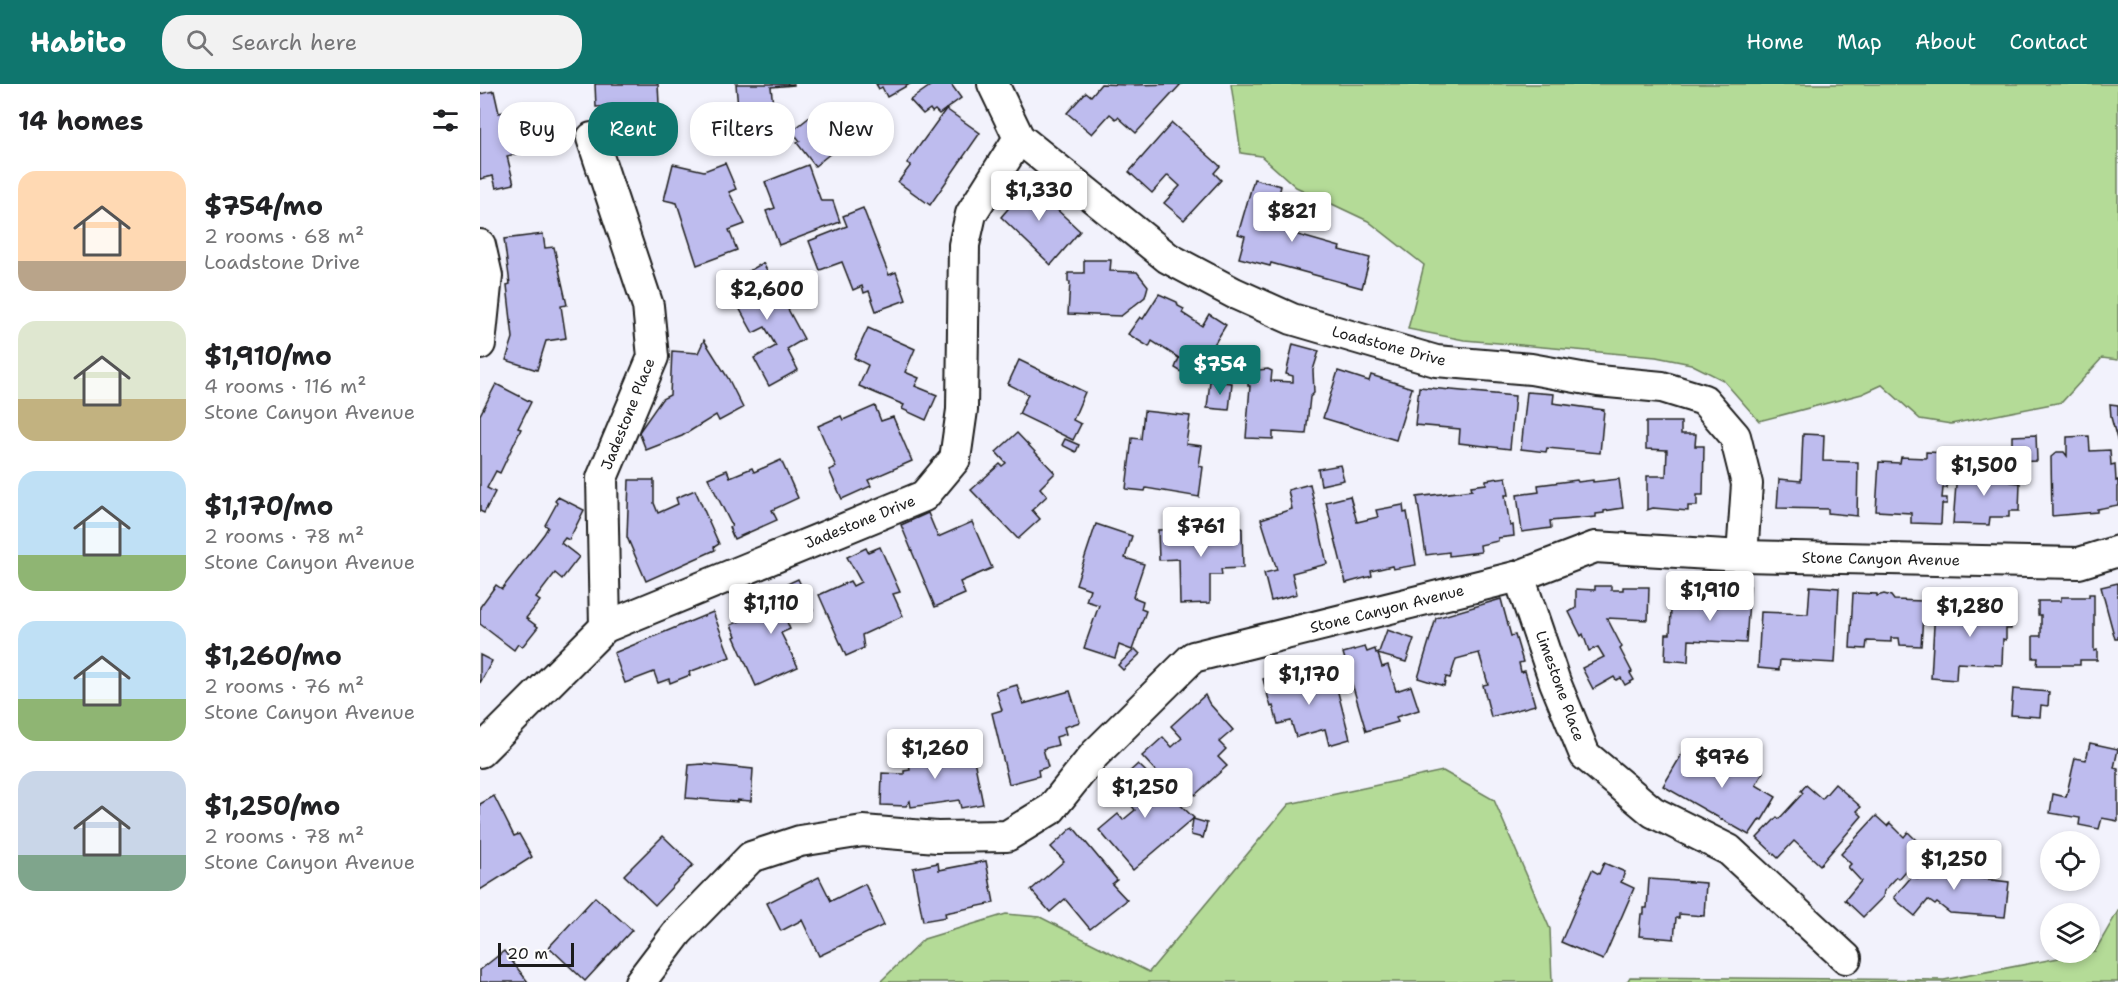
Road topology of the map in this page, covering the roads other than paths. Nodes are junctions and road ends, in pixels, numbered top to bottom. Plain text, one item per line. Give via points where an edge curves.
1 (993, 84) edge
2 (1019, 138) junction
3 (598, 156) edge
4 (480, 245) edge
5 (480, 344) edge
6 (2118, 551) edge
7 (1742, 556) junction
8 (1519, 576) junction
9 (605, 627) junction
10 (480, 752) edge
11 (1846, 958) dead end
12 (640, 982) edge

1 - 2 street, Loadstone Drive
2 - 7 street, Loadstone Drive via 1168,258 1226,290 1292,319 1436,361 1662,387 1704,400 1735,436 1747,484
2 - 9 street, Jadestone Drive via 971,214 964,245 962,410 955,459 924,496
3 - 9 street, Jadestone Place via 648,306 653,357 602,478
4 - 5 street via 487,276
6 - 7 street, Stone Canyon Avenue via 2079,564
7 - 8 street, Stone Canyon Avenue via 1595,547
8 - 11 street, Limestone Place via 1585,755 1653,812 1729,850
8 - 12 street, Stone Canyon Avenue via 1193,657 1095,754 1052,809 1007,836 937,837 863,831 800,841 751,858 678,932
9 - 10 street, Jadestone Drive

